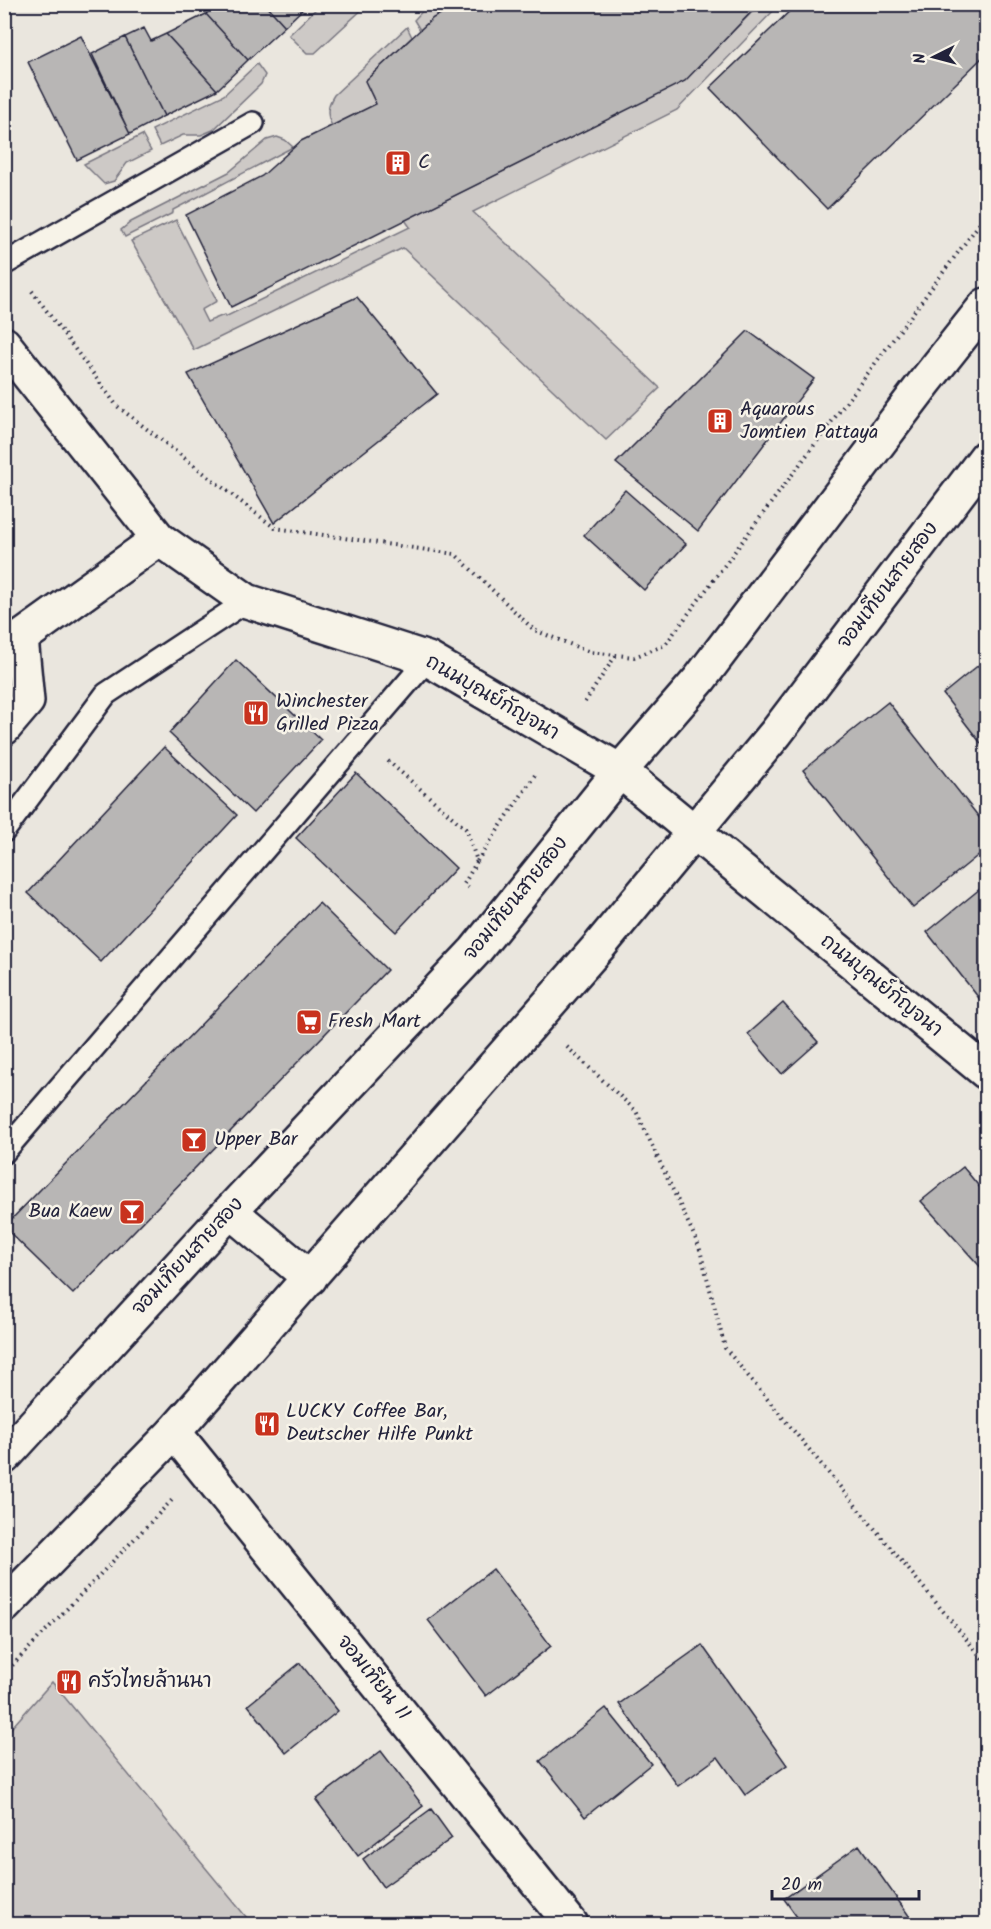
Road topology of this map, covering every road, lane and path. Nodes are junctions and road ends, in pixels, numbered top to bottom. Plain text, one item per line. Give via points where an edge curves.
1 (253, 123) dead end
2 (987, 214) edge
3 (7, 263) edge
4 (987, 305) edge
5 (4, 344) edge
6 (987, 457) edge
7 (159, 538) junction
8 (247, 601) junction
9 (428, 659) junction
10 (4, 728) edge
11 (620, 771) junction
12 (4, 831) edge
13 (692, 832) junction
14 (536, 1018) junction
15 (987, 1072) edge
16 (4, 1152) edge
17 (230, 1211) junction
18 (310, 1278) junction
19 (174, 1432) junction
20 (4, 1457) edge
21 (203, 1468) junction
22 (4, 1606) edge
23 (987, 1663) edge
24 (4, 1674) edge
25 (571, 1924) edge

1 - 3 lane
2 - 3 path via 665,645 634,657 590,652 534,630 455,554 275,528 117,406
4 - 11 main road, จอมเทียนสายสอง via 699,680
5 - 7 main road, ถนนบุณย์กัญจนา
6 - 13 main road, จอมเทียนสายสอง via 776,733
7 - 8 main road, ถนนบุณย์กัญจนา
7 - 10 main road via 21,638 27,701
8 - 9 main road, ถนนบุณย์กัญจนา
8 - 12 lane via 106,694
9 - 11 main road, ถนนบุณย์กัญจนา
9 - 16 lane
11 - 13 main road, ถนนบุณย์กัญจนา
11 - 17 main road, จอมเทียนสายสอง via 475,951
13 - 14 main road, จอมเทียนสายสอง
13 - 15 main road, ถนนบุณย์กัญจนา
14 - 18 main road, จอมเทียนสายสอง
14 - 23 path via 636,1111 699,1246 725,1348
17 - 18 main road
17 - 20 main road, จอมเทียนสายสอง
18 - 19 main road, จอมเทียนสายสอง
19 - 21 main road, จอมเทียน 11
19 - 22 main road, จอมเทียนสายสอง
21 - 24 path
21 - 25 main road, จอมเทียน 11

